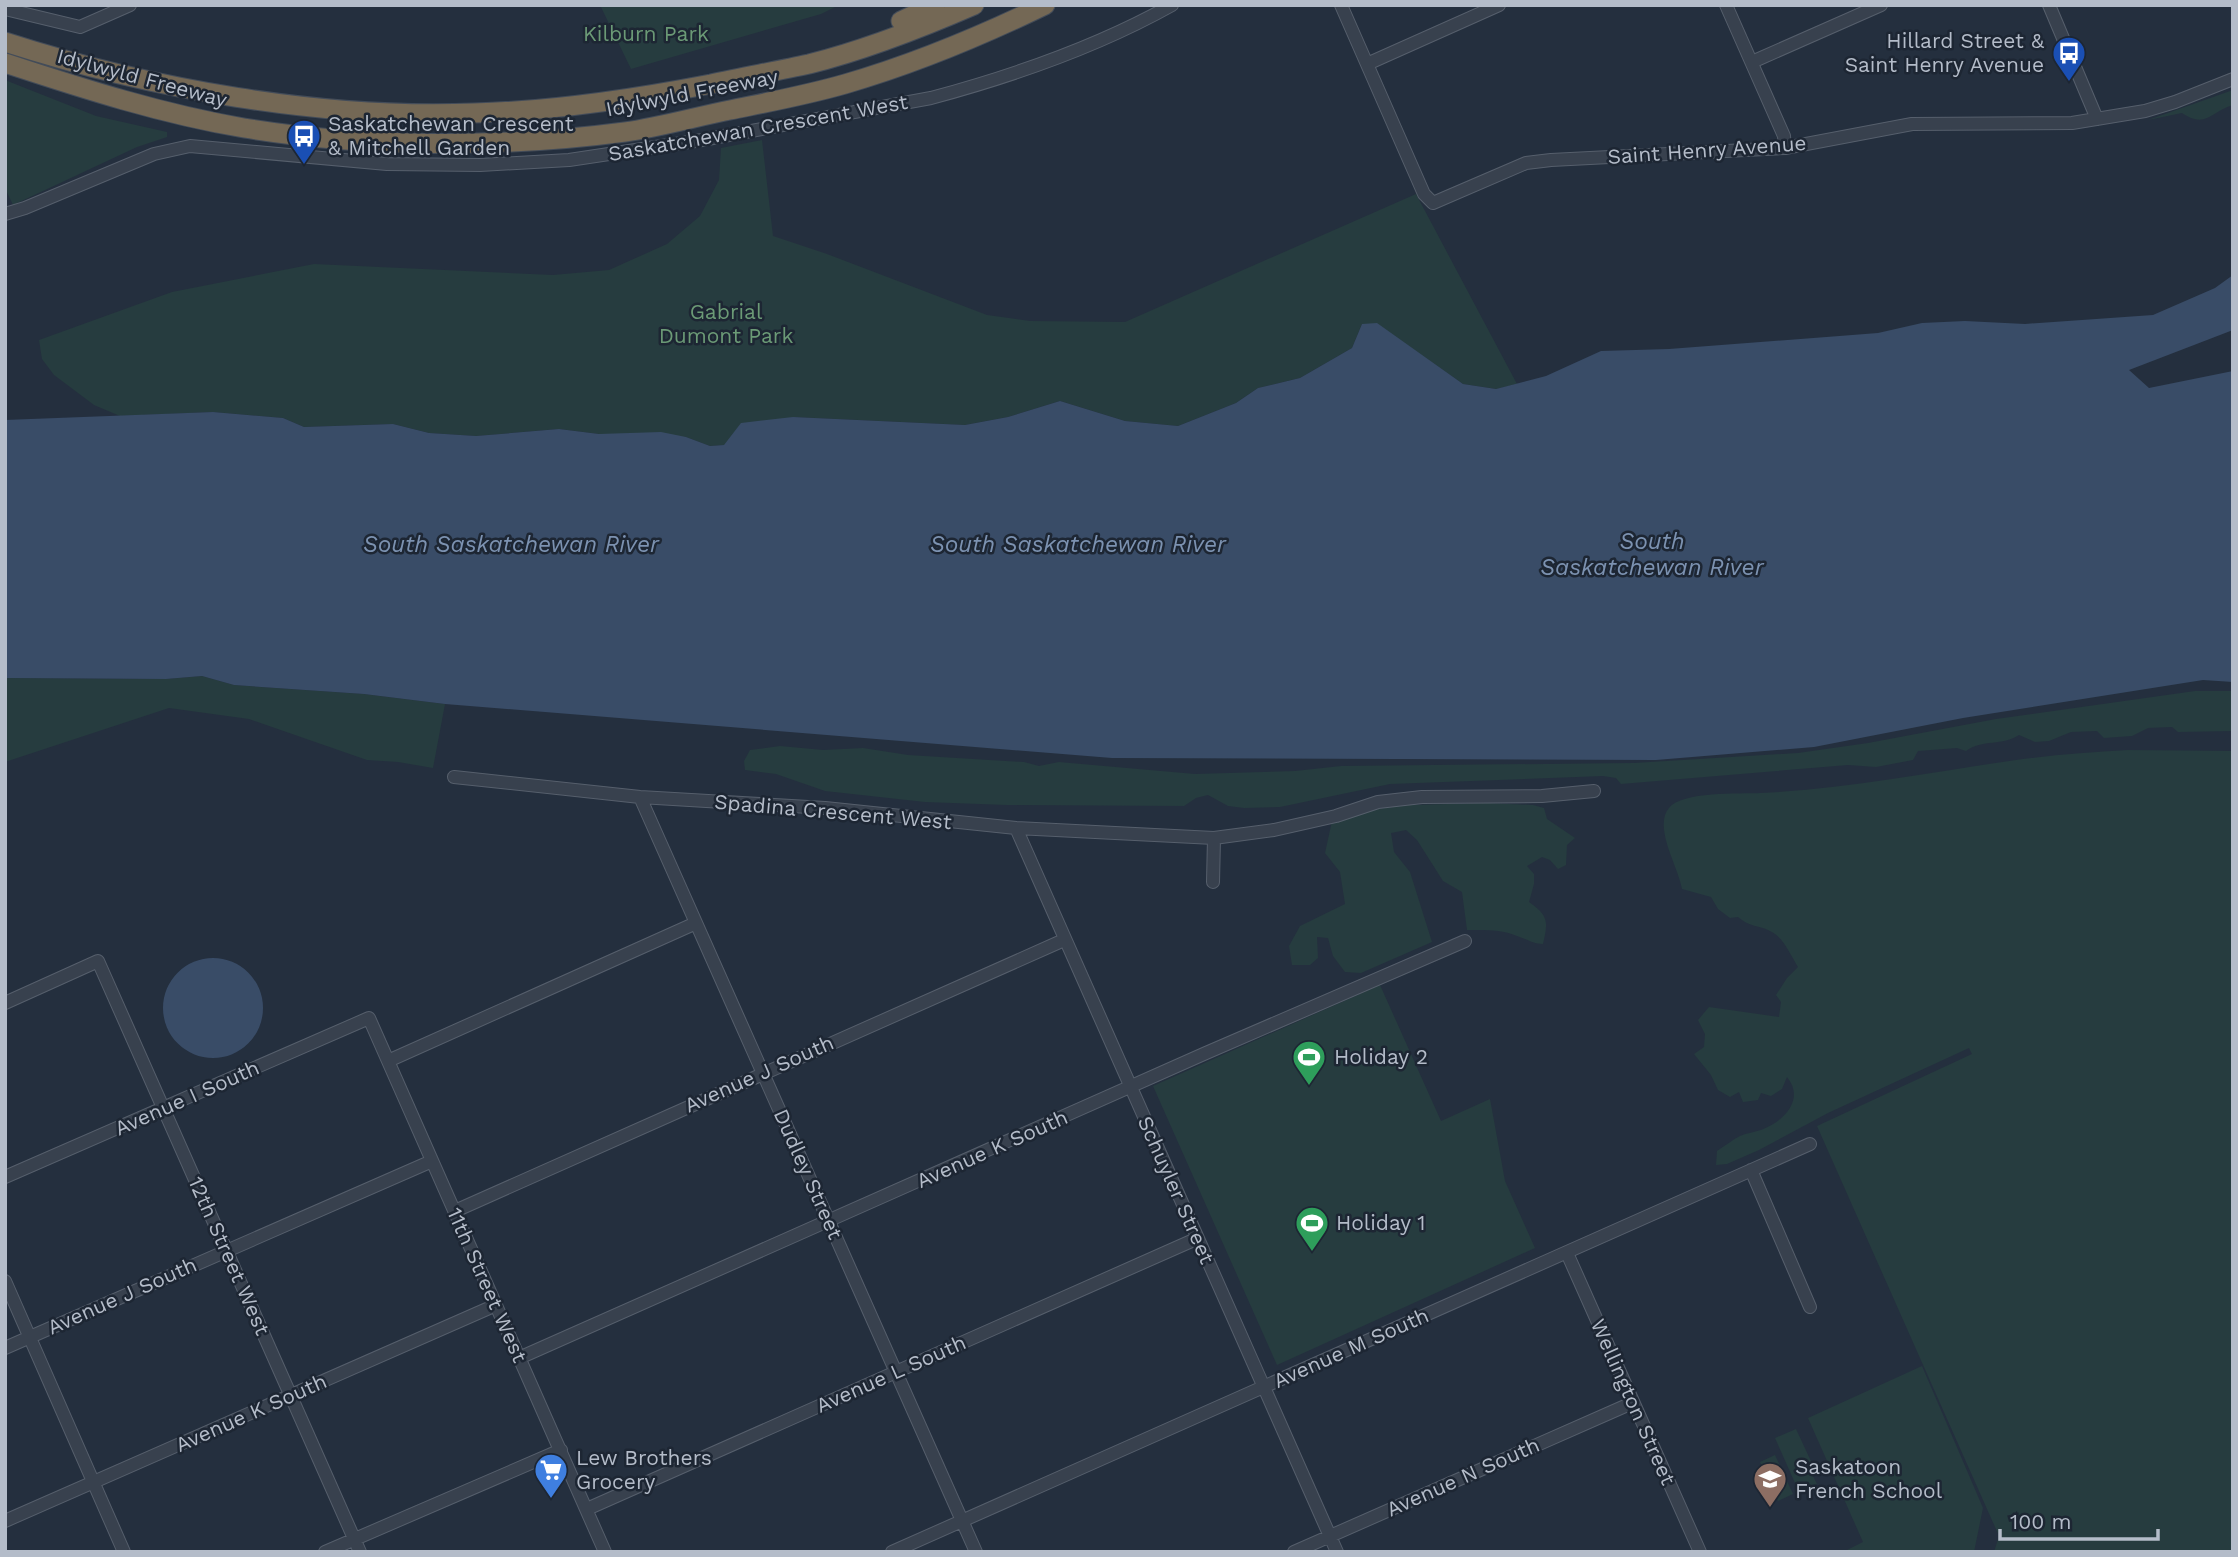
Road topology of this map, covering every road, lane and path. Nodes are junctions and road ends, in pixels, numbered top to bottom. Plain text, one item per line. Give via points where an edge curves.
1 (130, 5) edge
2 (935, 5) edge
3 (974, 5) edge
4 (1045, 5) edge
5 (1172, 5) edge
6 (1341, 5) edge
7 (1499, 5) edge
8 (1726, 5) edge
9 (1881, 5) edge
10 (2049, 5) edge
11 (5, 9) edge
12 (5, 42) edge
13 (1752, 62) junction
14 (5, 63) edge
15 (1367, 64) junction
16 (2233, 79) edge
17 (657, 94) junction
18 (2097, 119) junction
19 (1785, 148) junction
20 (7, 209) edge
21 (454, 777) dead end
22 (1594, 791) dead end
23 (640, 797) junction
24 (1016, 828) junction
25 (1214, 838) junction
26 (1213, 882) dead end
27 (696, 923) junction
28 (1064, 940) junction
29 (1465, 941) dead end
30 (5, 1003) edge
31 (369, 1018) joint
32 (388, 1061) junction
33 (763, 1072) junction
34 (1130, 1088) junction
35 (163, 1108) junction
36 (1810, 1144) dead end
37 (432, 1161) junction
38 (1751, 1170) junction
39 (5, 1177) edge
40 (455, 1211) junction
41 (829, 1222) junction
42 (1196, 1239) junction
43 (226, 1251) junction
44 (1567, 1253) junction
45 (5, 1281) edge
46 (496, 1305) junction
47 (1810, 1307) dead end
48 (30, 1337) junction
49 (5, 1348) edge
50 (519, 1358) junction
51 (896, 1371) junction
52 (1263, 1387) junction
53 (290, 1396) junction
54 (1632, 1403) junction
55 (561, 1450) junction
56 (94, 1481) junction
57 (587, 1509) junction
58 (5, 1521) edge
59 (962, 1521) junction
60 (1330, 1536) junction
61 (354, 1539) junction
62 (124, 1552) edge
63 (325, 1552) edge
64 (359, 1552) edge
65 (606, 1552) edge
66 (892, 1552) edge
67 (976, 1552) edge
68 (1294, 1552) edge
69 (1337, 1552) edge
70 (1699, 1552) edge

1 - 11 street via 80,27
2 - 17 highway via 824,48
3 - 17 highway, Idylwyld Freeway via 811,63
4 - 14 highway, Idylwyld Freeway via 911,62 810,93 626,132 524,140 384,141 245,128 117,100
5 - 20 street, Saskatchewan Crescent West via 1103,39 960,90 702,141 569,160 480,165 387,164 190,146 154,154 25,208
6 - 15 street
7 - 15 street
8 - 13 street
9 - 13 street
10 - 18 street
12 - 17 highway, Idylwyld Freeway via 176,86 365,111 499,112
13 - 19 street
15 - 19 street, Saint Henry Avenue via 1424,194 1433,203 1526,163
16 - 18 street, Saint Henry Avenue via 2145,111
18 - 19 street, Saint Henry Avenue via 1912,124
21 - 23 street, Spadina Crescent West
22 - 25 street, Spadina Crescent West via 1378,802 1274,830
23 - 24 street, Spadina Crescent West via 825,808
23 - 27 street, Dudley Street
24 - 25 street, Spadina Crescent West
24 - 28 street, Schuyler Street
25 - 26 street
27 - 32 street
27 - 33 street, Dudley Street
28 - 33 street, Avenue J South
28 - 34 street, Schuyler Street
29 - 34 street, Avenue K South
30 - 35 street, 12th Street West via 98,961
31 - 32 street, 11th Street West
31 - 35 street, Avenue I South
32 - 37 street, 11th Street West
33 - 40 street, Avenue J South
33 - 41 street, Dudley Street
34 - 41 street, Avenue K South
34 - 42 street, Schuyler Street
35 - 39 street, Avenue I South
35 - 43 street, 12th Street West
36 - 38 street, Avenue M South
37 - 40 street, 11th Street West
37 - 43 street, Avenue J South
38 - 44 street, Avenue M South
38 - 47 street
40 - 46 street, 11th Street West
41 - 50 street, Avenue K South
41 - 51 street, Dudley Street
42 - 51 street, Avenue L South
42 - 52 street, Schuyler Street
43 - 48 street, Avenue J South
43 - 53 street, 12th Street West
44 - 52 street, Avenue M South
44 - 54 street, Wellington Street
45 - 48 street
46 - 50 street, 11th Street West
46 - 53 street, Avenue K South
48 - 49 street, Avenue J South
48 - 56 street
50 - 55 street, 11th Street West
51 - 57 street, Avenue L South
51 - 59 street, Dudley Street
52 - 59 street, Avenue M South
52 - 60 street, Schuyler Street
53 - 56 street, Avenue K South
53 - 61 street, 12th Street West
54 - 60 street, Avenue N South
54 - 70 street, Wellington Street
55 - 57 street, 11th Street West
55 - 61 street
56 - 58 street, Avenue K South
56 - 62 street
57 - 65 street, 11th Street West
59 - 66 street, Avenue M South
59 - 67 street, Dudley Street
60 - 68 street, Avenue N South
60 - 69 street, Schuyler Street
61 - 63 street
61 - 64 street, 12th Street West

